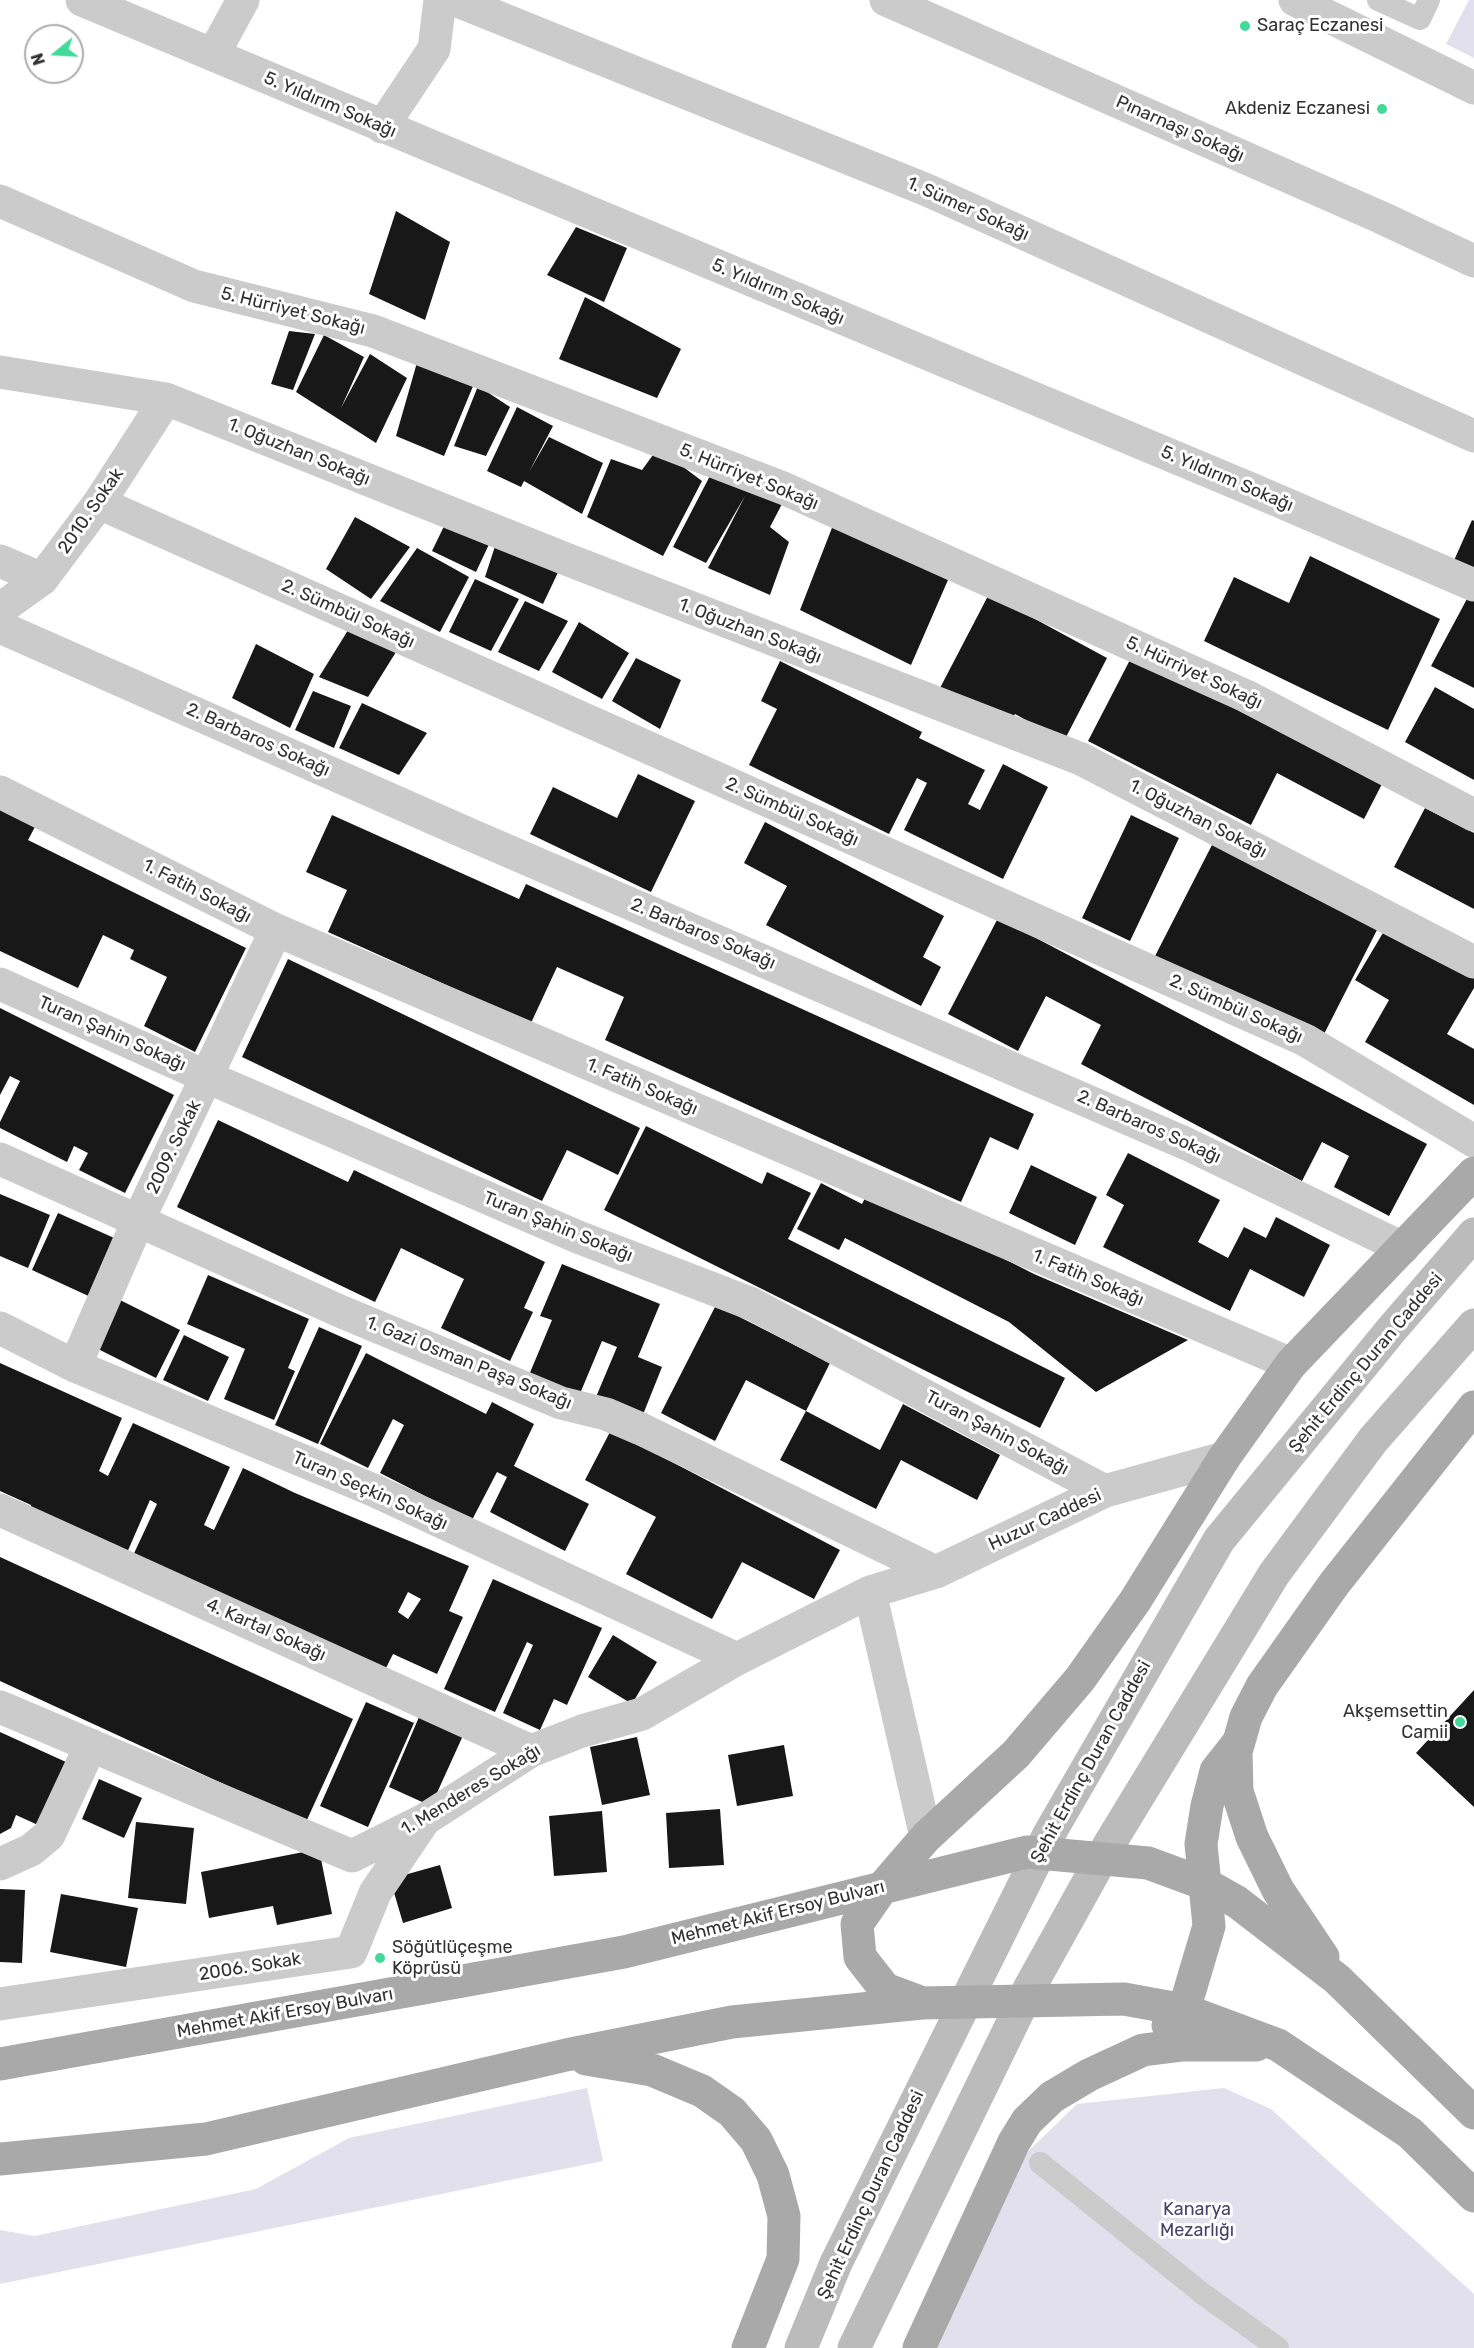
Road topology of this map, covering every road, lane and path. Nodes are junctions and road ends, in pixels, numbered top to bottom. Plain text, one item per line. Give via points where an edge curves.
1 (82, 0) edge
2 (243, 0) edge
3 (440, 0) edge
4 (455, 0) edge
5 (886, 0) edge
6 (1378, 0) edge
7 (1430, 0) edge
8 (1301, 1) edge
9 (213, 55) junction
10 (1474, 88) edge
11 (382, 127) junction
12 (0, 201) edge
13 (1474, 261) edge
14 (0, 372) edge
15 (166, 399) junction
16 (1474, 436) edge
17 (99, 503) junction
18 (0, 561) edge
19 (42, 579) junction
20 (1474, 585) edge
21 (0, 609) edge
22 (0, 627) edge
23 (0, 792) edge
24 (1474, 815) edge
25 (276, 930) junction
26 (1474, 962) edge
27 (0, 984) edge
28 (207, 1077) junction
29 (1474, 1142) edge
30 (0, 1159) edge
31 (1474, 1173) edge
32 (138, 1221) junction
33 (1474, 1234) edge
34 (1403, 1248) junction
35 (1474, 1325) edge
36 (0, 1328) edge
37 (1291, 1364) junction
38 (75, 1366) junction
39 (1474, 1407) edge
40 (1224, 1458) junction
41 (1105, 1491) junction
42 (0, 1510) edge
43 (936, 1572) junction
44 (870, 1592) junction
45 (737, 1659) junction
46 (0, 1707) edge
47 (1239, 1742) junction
48 (91, 1745) junction
49 (531, 1751) junction
50 (424, 1820) junction
51 (926, 1837) junction
52 (0, 1864) edge
53 (1205, 1884) junction
54 (882, 1888) junction
55 (1337, 1979) junction
56 (922, 2003) junction
57 (0, 2004) edge
58 (1184, 2010) junction
59 (1278, 2044) junction
60 (1143, 2050) junction
61 (566, 2055) junction
62 (0, 2064) edge
63 (1474, 2113) edge
64 (0, 2159) edge
65 (1040, 2163) dead end
66 (1474, 2196) edge
67 (748, 2348) edge
68 (801, 2348) edge
69 (854, 2348) edge
70 (920, 2348) edge
71 (1278, 2348) edge

1 - 9 street, 5. Yıldırım Sokağı
2 - 9 street
3 - 11 street via 434,49
4 - 16 street, 1. Sümer Sokağı via 927,190
5 - 13 street, Pınarnaşı Sokağı
6 - 7 lane via 1420,19
8 - 10 street
9 - 11 street, 5. Yıldırım Sokağı
11 - 20 street, 5. Yıldırım Sokağı
12 - 24 street, 5. Hürriyet Sokağı via 194,285 372,332 783,488 1246,696
14 - 15 street, 1. Oğuzhan Sokağı
15 - 17 street, 2010. Sokak
15 - 26 street, 1. Oğuzhan Sokağı via 592,570 1081,759
17 - 19 street, 2010. Sokak
17 - 29 street, 2. Sümbül Sokağı via 1305,1040
18 - 19 street
19 - 21 street, 2010. Sokak
22 - 34 street, 2. Barbaros Sokağı via 1177,1139
23 - 25 street, 1. Fatih Sokağı
25 - 28 street, 2009. Sokak
25 - 37 street, 1. Fatih Sokağı
27 - 28 street, Turan Şahin Sokağı
28 - 32 street, 2009. Sokak
28 - 41 street, Turan Şahin Sokağı via 578,1237 752,1304
30 - 32 street, 1. Gazi Osman Paşa Sokağı
31 - 34 main road
32 - 38 street, 2009. Sokak
32 - 43 street, 1. Gazi Osman Paşa Sokağı via 561,1403 606,1414 641,1429
33 - 68 main road, Şehit Erdinç Duran Caddesi via 1219,1540 1048,1836 836,2263
34 - 37 main road
35 - 69 main road via 1373,1440 1274,1574 1110,1843 1030,1987
36 - 38 street, Turan Seçkin Sokağı
37 - 40 main road
38 - 45 street, Turan Seçkin Sokağı via 373,1490
39 - 47 main road via 1334,1584 1262,1686 1246,1717
40 - 41 street, Huzur Caddesi
40 - 51 main road via 1080,1679 1016,1754
41 - 43 street, Huzur Caddesi
42 - 49 street, 4. Kartal Sokağı
43 - 44 street, Huzur Caddesi
44 - 45 street, 1. Menderes Sokağı
44 - 51 street
45 - 49 street, 1. Menderes Sokağı via 642,1714
46 - 48 street, 1. Menderes Sokağı
47 - 53 main road via 1216,1772 1207,1806 1201,1844
47 - 55 main road via 1237,1791 1252,1837 1278,1890
48 - 50 street, 1. Menderes Sokağı via 352,1856
48 - 52 street via 49,1835 31,1850
49 - 50 street, 1. Menderes Sokağı
50 - 57 street, 2006. Sokak via 375,1893 351,1952
51 - 54 main road
53 - 54 main road, Mehmet Akif Ersoy Bulvarı via 1148,1863 1027,1852
53 - 55 main road, Mehmet Akif Ersoy Bulvarı via 1237,1902
53 - 58 main road via 1209,1926
54 - 56 main road via 857,1924 860,1957 885,1989
54 - 62 main road, Mehmet Akif Ersoy Bulvarı via 624,1952
55 - 63 main road, Mehmet Akif Ersoy Bulvarı
56 - 58 main road via 1124,1999
56 - 61 main road via 732,2022
58 - 59 main road
58 - 60 main road
59 - 60 main road via 1183,2045
59 - 66 main road via 1410,2133
60 - 70 main road via 1052,2097 1027,2121
61 - 64 main road via 206,2139
61 - 67 main road via 652,2070 702,2091 732,2112 756,2140 773,2175 784,2216 783,2259
65 - 71 lane via 1203,2294

